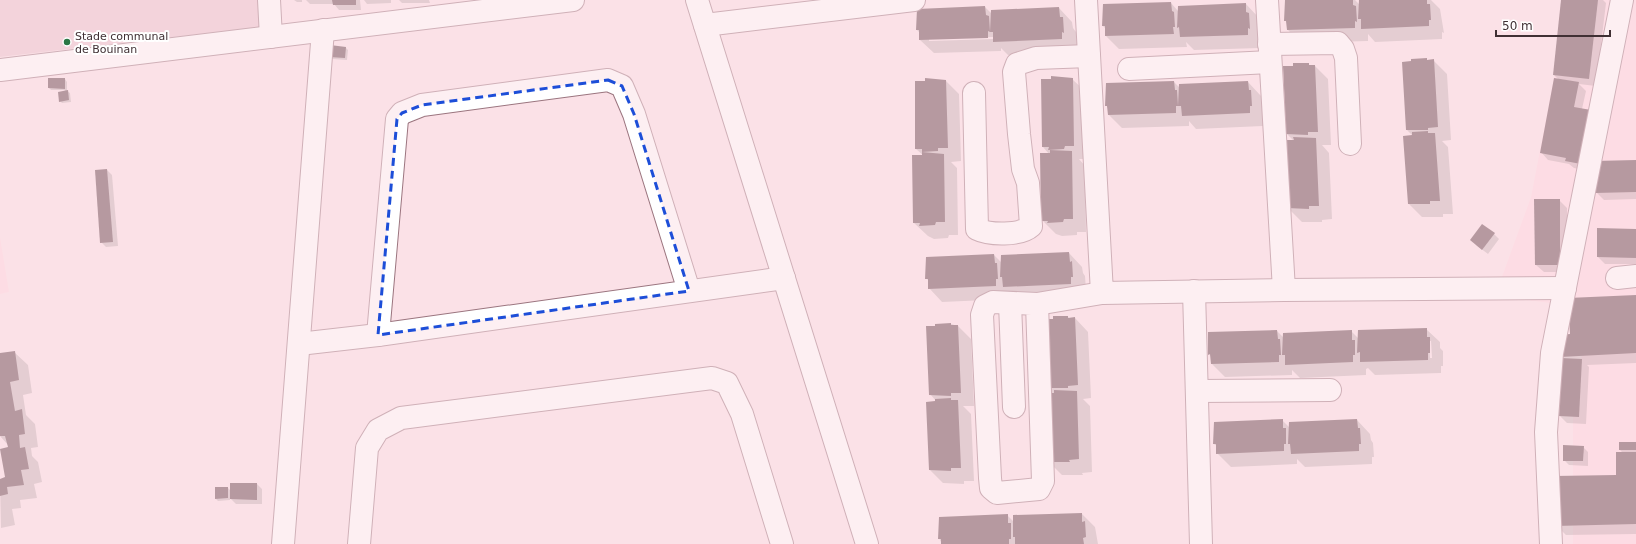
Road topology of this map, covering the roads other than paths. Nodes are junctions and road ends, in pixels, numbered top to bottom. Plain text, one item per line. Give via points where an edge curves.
1 (268, 0) edge
2 (573, 0) edge
3 (697, 0) edge
4 (914, 0) edge
5 (1086, 0) edge
6 (1267, 0) edge
7 (1622, 0) edge
8 (705, 25) junction
9 (323, 30) junction
10 (271, 37) junction
11 (1270, 53) junction
12 (1089, 56) junction
13 (1129, 69) dead end
14 (0, 70) edge
15 (974, 93) dead end
16 (1350, 144) dead end
17 (784, 278) junction
18 (1564, 288) junction
19 (1284, 290) junction
20 (689, 291) junction
21 (1194, 291) junction
22 (1102, 293) junction
23 (1010, 303) junction
24 (1037, 304) junction
25 (378, 335) junction
26 (299, 344) junction
27 (1330, 390) dead end
28 (1197, 391) junction
29 (1014, 407) dead end
30 (283, 544) edge
31 (359, 544) edge
32 (782, 544) edge
33 (867, 544) edge
34 (1201, 544) edge
35 (1551, 544) edge

1 - 10 street
2 - 9 street
3 - 8 street
4 - 8 street
5 - 12 street
6 - 11 street
7 - 18 street
8 - 17 street
9 - 10 street
9 - 26 street
10 - 14 street
11 - 13 street
11 - 16 street via 1338,43 1346,58
11 - 19 street
12 - 15 street via 1036,58 1017,64 1014,72 1023,169 1028,184 1031,216 1031,226 1026,230 996,234 977,229
12 - 22 street
17 - 20 street
17 - 33 street
18 - 19 street
18 - 35 street via 1552,354 1546,432
19 - 21 street
20 - 25 street
20 - 25 street via 634,114 622,86 608,80 430,104 402,113 397,119
21 - 22 street
21 - 28 street
22 - 24 street
23 - 24 street
23 - 24 street via 993,302 985,306 982,315 990,478 991,488 998,493 1039,489 1043,481
23 - 29 street
25 - 26 street
26 - 30 street
27 - 28 street
28 - 34 street
31 - 32 street via 367,448 378,430 401,418 712,378 727,383 742,414

